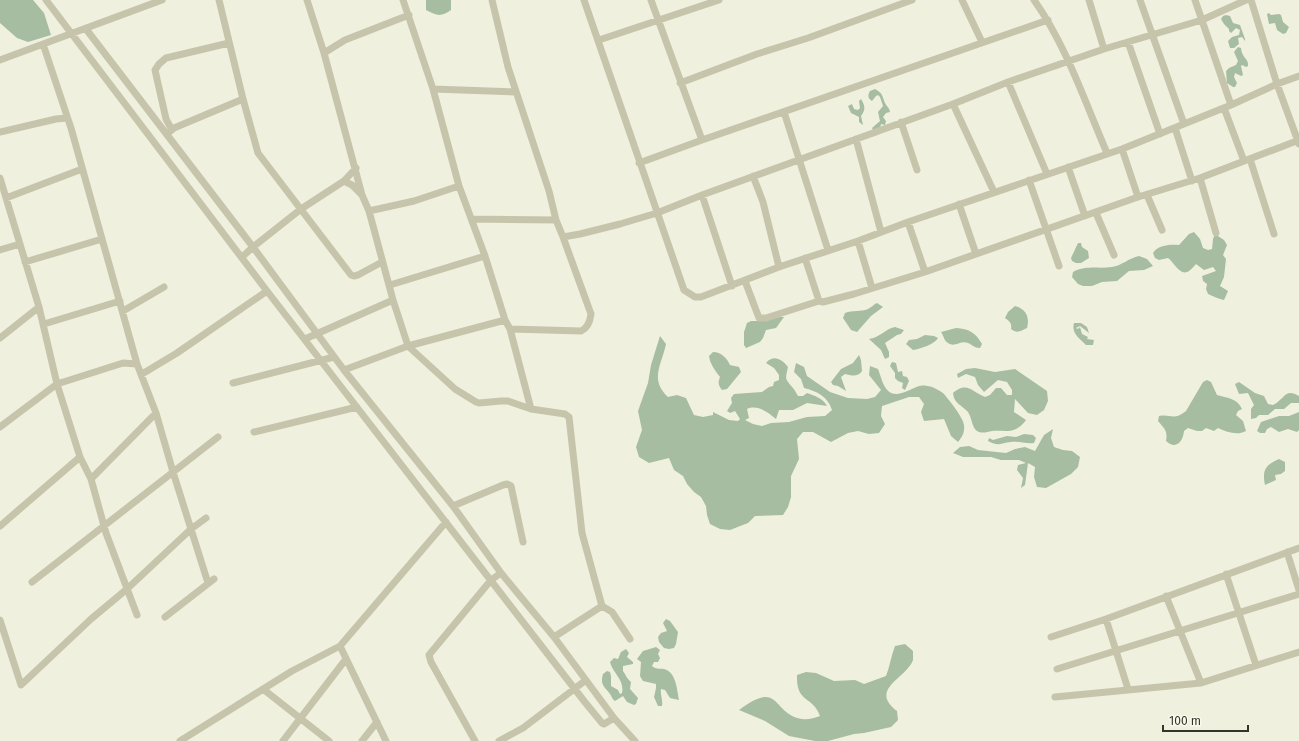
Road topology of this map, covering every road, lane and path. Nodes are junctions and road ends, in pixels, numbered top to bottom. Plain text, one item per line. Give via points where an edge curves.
1 (46, 0) edge
2 (162, 0) edge
3 (219, 0) edge
4 (307, 0) edge
5 (404, 0) edge
6 (492, 0) edge
7 (584, 0) edge
8 (651, 0) edge
9 (719, 0) edge
10 (912, 0) edge
11 (962, 0) edge
12 (1034, 0) edge
13 (1089, 0) edge
14 (1140, 0) edge
15 (1195, 0) edge
16 (1246, 0) edge
17 (1251, 0) edge
18 (408, 15) junction
19 (1048, 20) junction
20 (1202, 20) junction
21 (658, 21) junction
22 (86, 28) junction
23 (72, 34) junction
24 (1152, 34) junction
25 (599, 40) junction
26 (982, 42) junction
27 (1128, 42) junction
28 (229, 43) junction
29 (43, 44) junction
30 (1104, 49) junction
31 (324, 53) junction
32 (0, 60) edge
33 (1068, 62) junction
34 (1299, 76) edge
35 (1008, 82) junction
36 (680, 83) junction
37 (1277, 84) junction
38 (433, 89) junction
39 (516, 92) junction
40 (243, 99) junction
41 (953, 104) junction
42 (1231, 105) junction
43 (1224, 108) junction
44 (784, 112) junction
45 (67, 118) junction
46 (901, 122) junction
47 (1184, 124) junction
48 (1175, 128) junction
49 (0, 132) edge
50 (169, 132) junction
51 (1160, 134) junction
52 (856, 139) junction
53 (702, 140) junction
54 (1298, 142) edge
55 (1122, 149) junction
56 (1107, 153) junction
57 (800, 160) junction
58 (1247, 160) junction
59 (640, 163) junction
60 (1068, 167) junction
61 (356, 168) junction
62 (82, 169) junction
63 (917, 170) dead end
64 (1047, 174) junction
65 (753, 176) junction
66 (0, 178) edge
67 (1200, 178) junction
68 (1029, 180) junction
69 (344, 181) junction
70 (1192, 181) junction
71 (459, 186) junction
72 (994, 192) junction
73 (362, 195) junction
74 (702, 195) junction
75 (1147, 195) junction
76 (1138, 197) junction
77 (6, 198) junction
78 (959, 204) junction
79 (301, 209) junction
80 (369, 211) junction
81 (1096, 212) junction
82 (657, 213) junction
83 (1085, 216) junction
84 (472, 219) junction
85 (556, 220) junction
86 (908, 222) junction
87 (1046, 230) junction
88 (1162, 230) dead end
89 (881, 232) junction
90 (1216, 233) dead end
91 (1274, 234) dead end
92 (563, 237) junction
93 (102, 239) junction
94 (858, 241) junction
95 (20, 244) junction
96 (253, 247) junction
97 (0, 250) edge
98 (828, 250) junction
99 (976, 254) junction
100 (1114, 255) dead end
101 (485, 256) junction
102 (242, 257) junction
103 (805, 258) junction
104 (25, 262) junction
105 (382, 262) junction
106 (1059, 266) dead end
107 (779, 267) junction
108 (925, 272) junction
109 (745, 281) junction
110 (390, 285) junction
111 (732, 286) junction
112 (164, 287) dead end
113 (872, 288) junction
114 (267, 291) junction
115 (393, 300) junction
116 (120, 301) junction
117 (819, 301) junction
118 (39, 307) junction
119 (123, 311) junction
120 (505, 320) junction
121 (44, 324) junction
122 (510, 329) junction
123 (317, 333) junction
124 (0, 338) edge
125 (305, 339) junction
126 (408, 346) junction
127 (334, 357) junction
128 (321, 361) junction
129 (138, 364) junction
130 (344, 370) junction
131 (142, 374) junction
132 (233, 383) dead end
133 (57, 384) junction
134 (357, 407) junction
135 (531, 409) junction
136 (156, 412) junction
137 (0, 427) edge
138 (254, 432) dead end
139 (218, 437) dead end
140 (80, 457) junction
141 (173, 472) junction
142 (91, 479) junction
143 (453, 506) junction
144 (206, 518) dead end
145 (446, 522) junction
146 (1, 524) edge
147 (104, 525) junction
148 (191, 529) junction
149 (476, 539) junction
150 (523, 542) dead end
151 (466, 546) junction
152 (1299, 548) edge
153 (1287, 552) junction
154 (501, 573) junction
155 (1226, 574) junction
156 (491, 580) junction
157 (32, 582) dead end
158 (127, 589) junction
159 (1299, 590) edge
160 (1299, 594) edge
161 (1166, 596) junction
162 (602, 606) junction
163 (1238, 613) junction
164 (137, 615) dead end
165 (165, 617) dead end
166 (1106, 619) junction
167 (0, 620) edge
168 (1180, 631) junction
169 (554, 637) junction
170 (1051, 637) dead end
171 (2, 639) edge
172 (630, 639) dead end
173 (340, 646) junction
174 (1116, 651) junction
175 (1299, 652) edge
176 (346, 659) junction
177 (1256, 665) junction
178 (1057, 669) dead end
179 (586, 680) junction
180 (1201, 683) junction
181 (263, 688) junction
182 (575, 689) junction
183 (1128, 689) junction
184 (595, 693) junction
185 (1055, 697) dead end
186 (584, 701) junction
187 (300, 718) junction
188 (614, 718) junction
189 (377, 722) junction
190 (180, 741) edge
191 (283, 741) edge
192 (329, 741) edge
193 (362, 741) edge
194 (386, 741) edge
195 (475, 741) edge
196 (499, 741) edge
197 (635, 741) edge

1 - 23 street
2 - 22 street
3 - 28 street
4 - 31 street
5 - 18 street
6 - 39 street
7 - 25 street
8 - 21 street
9 - 21 street
10 - 36 street
11 - 26 street
12 - 19 street
13 - 30 street
14 - 24 street
15 - 20 street
16 - 20 street
17 - 37 street
18 - 31 street via 345,40
18 - 38 street
19 - 26 street
19 - 33 street
20 - 24 street
20 - 42 street
21 - 25 street
21 - 36 street
22 - 23 street
22 - 50 street
23 - 29 street
23 - 102 street
24 - 27 street
24 - 47 street
25 - 59 street
26 - 44 street
27 - 30 street
27 - 51 street
28 - 40 street
28 - 50 street via 166,58 159,64 155,70
29 - 32 street
29 - 45 street
30 - 33 street
31 - 61 street
33 - 35 street
33 - 56 street
34 - 37 street
35 - 41 street
35 - 64 street
36 - 53 street
37 - 42 street
37 - 54 street
38 - 39 street
38 - 71 street
39 - 85 street
40 - 50 street
40 - 79 street via 258,153
41 - 46 street
41 - 72 street
42 - 43 street
43 - 47 street
43 - 58 street
44 - 53 street
44 - 57 street
45 - 49 street
45 - 62 street
46 - 52 street
46 - 63 street
47 - 48 street
48 - 51 street
48 - 70 street
50 - 96 street
51 - 55 street
52 - 57 street
52 - 89 street
53 - 59 street
54 - 58 street
55 - 56 street
55 - 76 street
56 - 60 street
57 - 65 street
57 - 98 street
58 - 67 street
58 - 91 street
59 - 82 street
60 - 64 street
60 - 83 street
61 - 69 street
61 - 73 street
62 - 77 street
62 - 93 street
64 - 68 street
65 - 74 street
65 - 107 street via 763,202
66 - 77 street
67 - 70 street
67 - 90 street
68 - 72 street
68 - 87 street
69 - 73 street
69 - 79 street
70 - 75 street
71 - 80 street via 414,201
71 - 84 street
72 - 78 street
73 - 80 street
74 - 82 street
74 - 111 street
75 - 76 street
75 - 88 street
76 - 81 street
77 - 95 street
78 - 86 street
78 - 99 street
79 - 96 street
79 - 105 street via 351,275 358,275
80 - 105 street
81 - 83 street
81 - 100 street
82 - 92 street
82 - 111 street via 684,290 695,297 701,297
83 - 87 street
84 - 85 street
84 - 101 street
85 - 92 street
86 - 89 street
86 - 108 street
87 - 99 street
87 - 106 street
89 - 94 street
92 - 122 street via 591,314 586,329
93 - 104 street
93 - 116 street
94 - 98 street
94 - 113 street
95 - 97 street
95 - 104 street
96 - 102 street
96 - 123 street
98 - 103 street
99 - 108 street
101 - 110 street
101 - 120 street
102 - 114 street
103 - 107 street
103 - 117 street
104 - 118 street
105 - 110 street
107 - 109 street
108 - 113 street
109 - 111 street
109 - 117 street via 759,318
110 - 115 street
112 - 119 street
113 - 117 street
114 - 125 street
114 - 131 street
115 - 123 street
115 - 126 street
116 - 119 street
116 - 121 street
118 - 121 street
118 - 124 street
119 - 129 street
120 - 122 street
120 - 126 street
121 - 133 street
122 - 135 street
123 - 125 street
123 - 127 street
125 - 128 street
126 - 130 street
126 - 135 street via 455,389 479,404 501,400
127 - 128 street
127 - 130 street
128 - 132 street
128 - 134 street
129 - 131 street
129 - 133 street via 124,363
130 - 143 street
131 - 136 street
133 - 137 street
133 - 140 street
134 - 138 street
134 - 145 street
135 - 162 street via 565,414 569,417 582,533
136 - 141 street
136 - 142 street
139 - 141 street
140 - 142 street
140 - 146 street
141 - 147 street
141 - 148 street
142 - 147 street
143 - 149 street
143 - 150 street via 503,485 511,486
144 - 148 street
145 - 151 street
145 - 173 street
147 - 157 street
147 - 158 street
148 - 158 street
148 - 165 street via 211,581
149 - 151 street
149 - 154 street
151 - 156 street
152 - 153 street
153 - 155 street
153 - 159 street
154 - 156 street
154 - 169 street
155 - 161 street
155 - 163 street
156 - 182 street
156 - 195 street via 429,654
158 - 164 street
158 - 171 street via 21,685
160 - 163 street
161 - 166 street
161 - 168 street
162 - 169 street
162 - 172 street via 612,612
163 - 168 street
163 - 177 street
166 - 170 street
166 - 174 street
167 - 171 street
168 - 174 street
168 - 180 street
169 - 179 street
173 - 176 street
173 - 181 street
174 - 178 street
174 - 183 street
175 - 177 street
176 - 187 street
176 - 189 street
177 - 180 street
179 - 182 street
179 - 184 street
180 - 183 street
181 - 187 street
181 - 190 street
182 - 186 street
182 - 196 street via 523,728
183 - 185 street
184 - 186 street
184 - 188 street
186 - 188 street via 602,723
187 - 191 street
187 - 192 street
188 - 197 street
189 - 193 street
189 - 194 street

